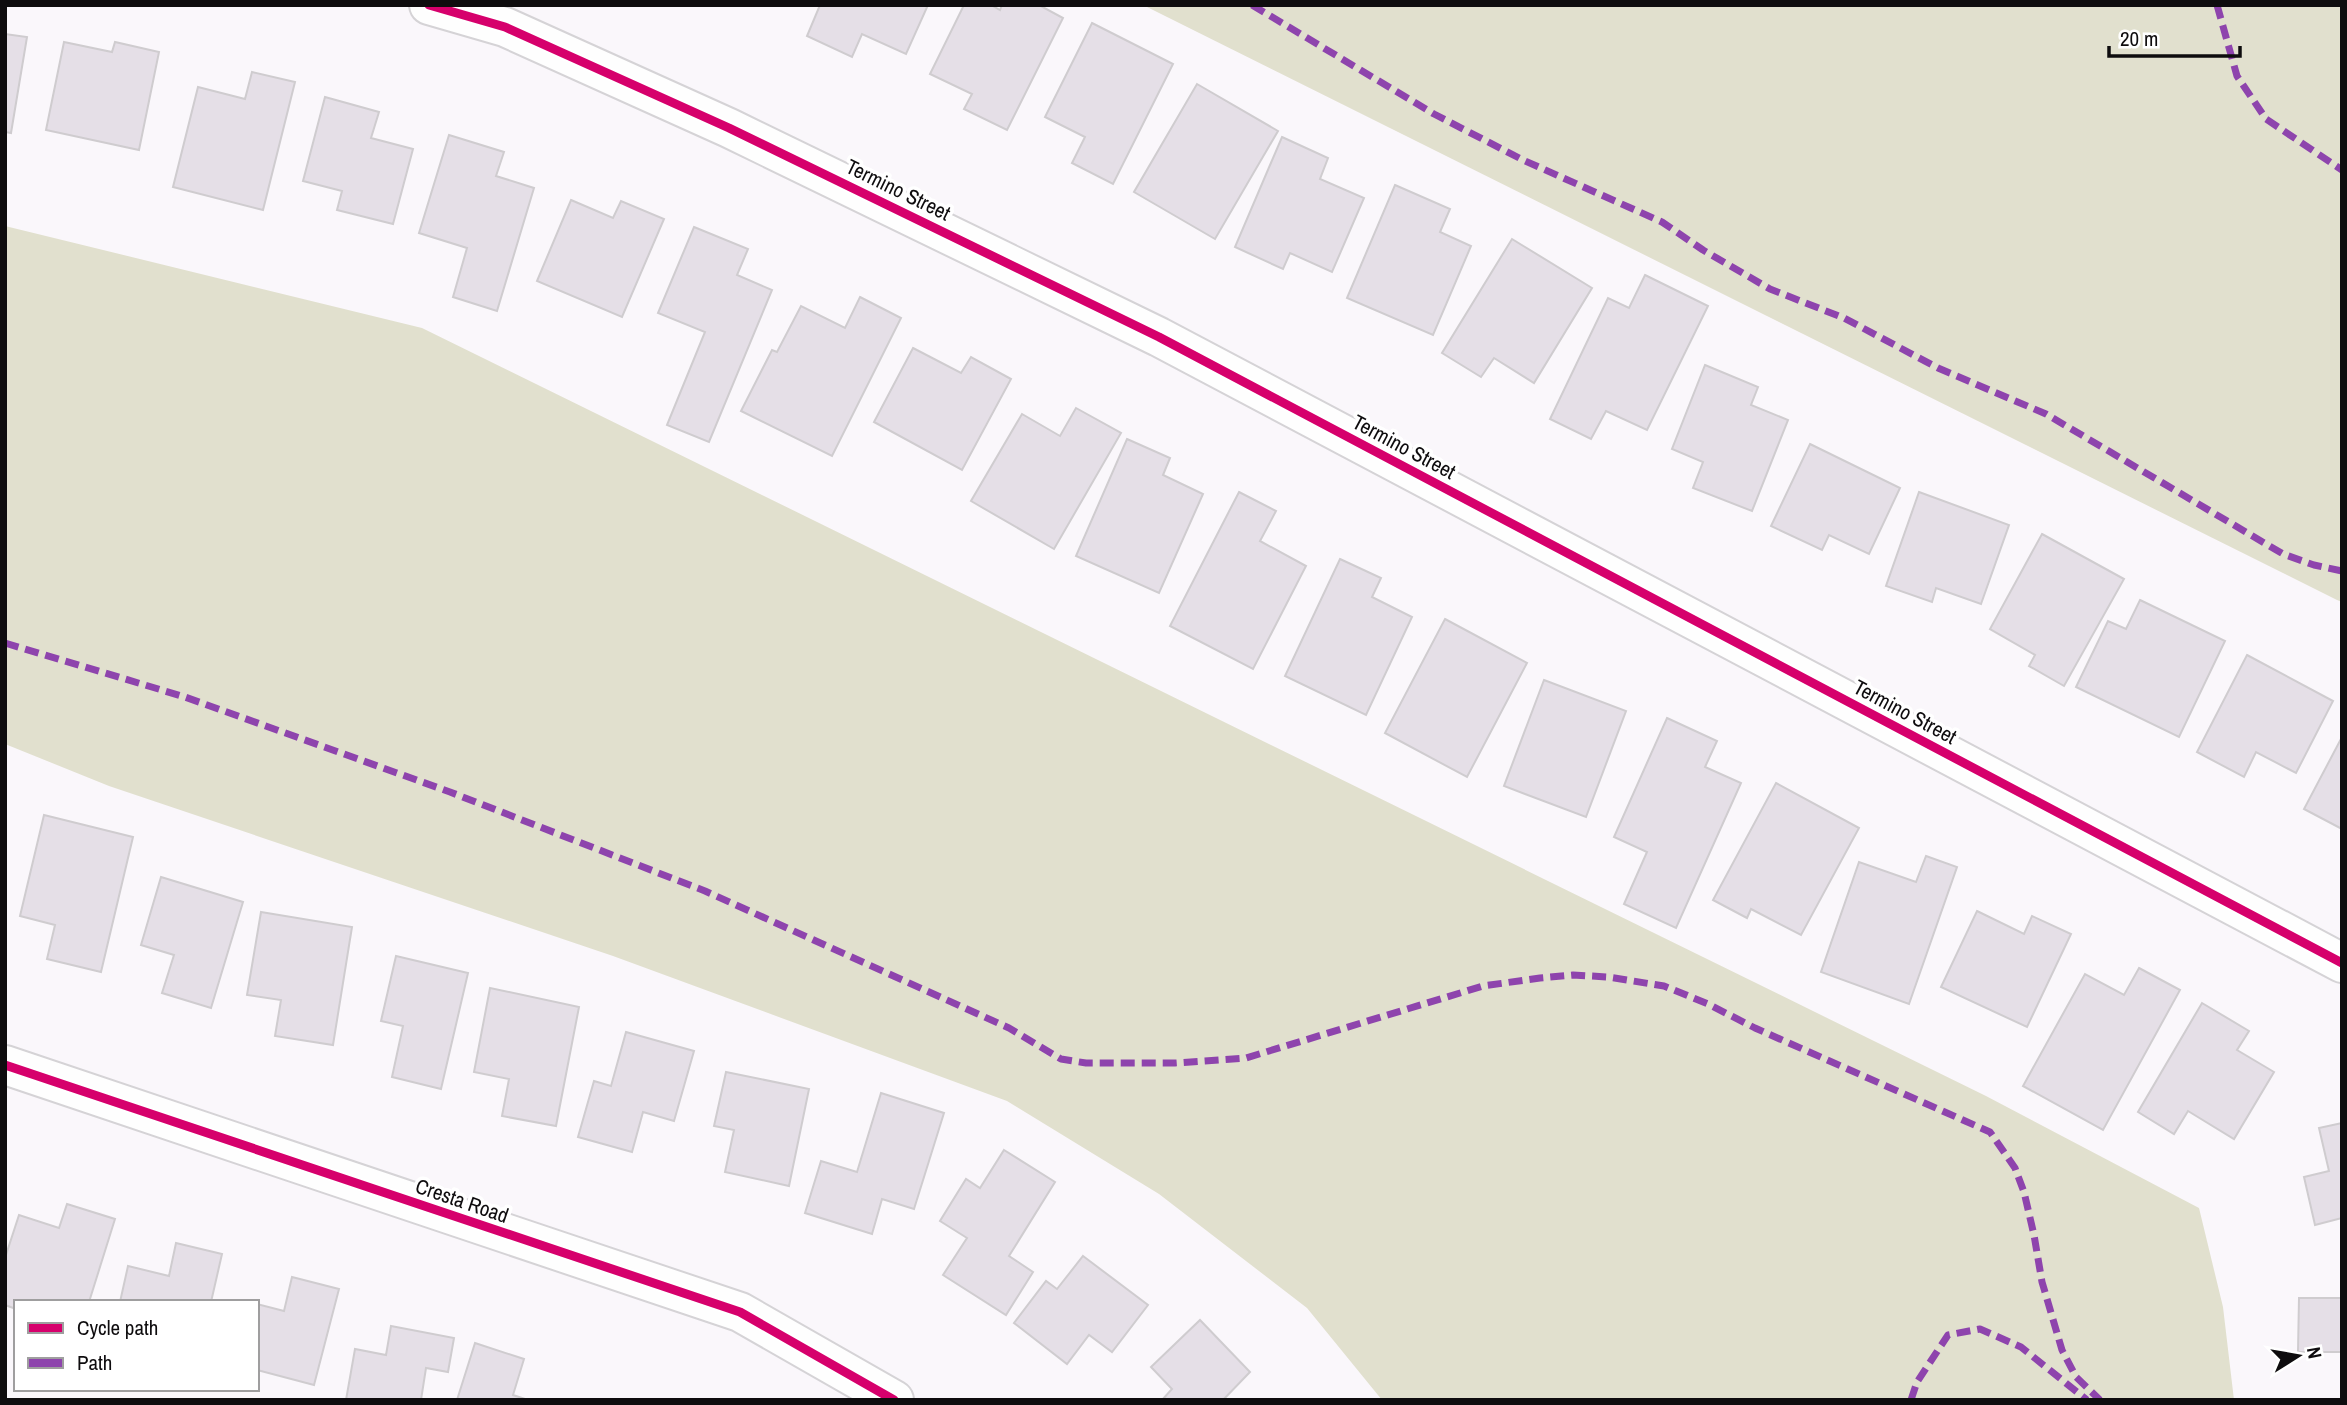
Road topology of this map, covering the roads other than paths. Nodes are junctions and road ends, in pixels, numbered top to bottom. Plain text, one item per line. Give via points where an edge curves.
1 (429, 5) edge
2 (2342, 963) edge
3 (5, 1065) edge
4 (894, 1400) edge

1 - 2 street, Termino Street via 505,27 729,128 1159,337
3 - 4 street, Cresta Road via 740,1312

